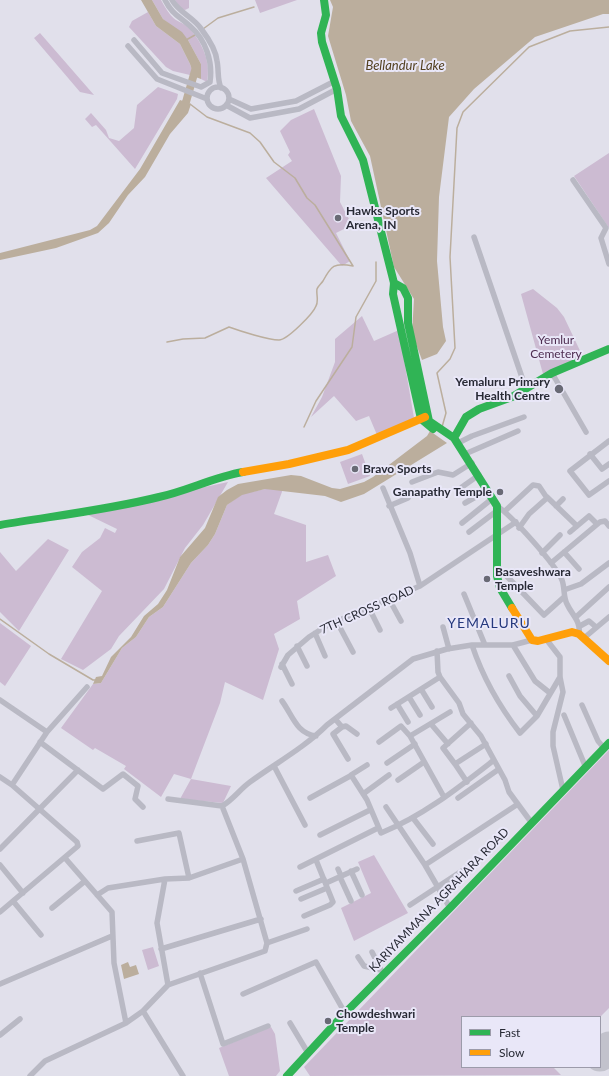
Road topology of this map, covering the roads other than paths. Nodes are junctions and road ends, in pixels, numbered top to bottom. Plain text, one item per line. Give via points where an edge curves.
1 (164, 0) edge
2 (172, 0) edge
3 (324, 0) edge
4 (134, 40) dead end
5 (128, 46) dead end
6 (336, 85) junction
7 (221, 88) junction
8 (207, 99) junction
9 (229, 99) junction
10 (226, 105) junction
11 (573, 180) dead end
12 (474, 237) dead end
13 (609, 264) edge
14 (394, 283) junction
15 (609, 349) edge
16 (552, 373) junction
17 (526, 389) junction
18 (524, 417) dead end
19 (426, 420) junction
20 (518, 431) dead end
21 (586, 432) dead end
22 (453, 438) junction
23 (609, 441) edge
24 (465, 454) junction
25 (590, 454) junction
26 (472, 463) junction
27 (609, 464) edge
28 (479, 475) junction
29 (609, 481) edge
30 (412, 482) dead end
31 (462, 487) dead end
32 (383, 488) dead end
33 (488, 490) junction
34 (547, 497) junction
35 (408, 498) dead end
36 (493, 498) junction
37 (563, 499) dead end
38 (465, 503) dead end
39 (389, 506) junction
40 (556, 506) junction
41 (500, 509) junction
42 (462, 523) dead end
43 (596, 524) junction
44 (0, 525) edge
45 (517, 525) junction
46 (577, 526) junction
47 (609, 526) edge
48 (469, 532) dead end
49 (570, 532) dead end
50 (497, 534) junction
51 (560, 535) dead end
52 (564, 552) junction
53 (542, 553) junction
54 (609, 563) edge
55 (551, 564) junction
56 (497, 566) junction
57 (579, 569) dead end
58 (420, 586) junction
59 (609, 587) edge
60 (564, 590) junction
61 (464, 594) dead end
62 (564, 597) junction
63 (389, 599) junction
64 (369, 608) junction
65 (576, 617) junction
66 (609, 617) edge
67 (401, 621) dead end
68 (337, 622) junction
69 (443, 627) dead end
70 (596, 627) junction
71 (380, 630) dead end
72 (315, 633) junction
73 (581, 633) junction
74 (546, 639) junction
75 (532, 640) junction
76 (472, 645) junction
77 (485, 645) junction
78 (513, 645) junction
79 (297, 646) junction
80 (449, 649) junction
81 (437, 651) junction
82 (353, 652) dead end
83 (324, 656) dead end
84 (609, 661) edge
85 (307, 666) dead end
86 (509, 676) dead end
87 (440, 677) junction
88 (560, 677) junction
89 (292, 684) dead end
90 (87, 687) dead end
91 (421, 689) junction
92 (550, 694) junction
93 (409, 697) junction
94 (0, 700) edge
95 (282, 701) dead end
96 (397, 704) junction
97 (582, 705) dead end
98 (432, 707) dead end
99 (391, 708) dead end
100 (450, 712) dead end
101 (420, 715) dead end
102 (564, 715) dead end
103 (537, 716) junction
104 (336, 720) junction
105 (408, 722) dead end
106 (471, 723) junction
107 (430, 724) junction
108 (342, 728) junction
109 (47, 732) junction
110 (357, 734) dead end
111 (316, 736) junction
112 (410, 736) junction
113 (40, 742) junction
114 (379, 742) dead end
115 (415, 744) junction
116 (448, 744) junction
117 (486, 744) junction
118 (606, 745) edge
119 (348, 759) dead end
120 (494, 760) junction
121 (424, 762) junction
122 (387, 763) dead end
123 (455, 764) junction
124 (367, 765) dead end
125 (274, 766) junction
126 (586, 768) junction
127 (499, 769) junction
128 (78, 770) junction
129 (352, 775) junction
130 (389, 775) dead end
131 (0, 777) edge
132 (398, 780) dead end
133 (466, 782) junction
134 (12, 785) junction
135 (563, 790) junction
136 (363, 794) junction
137 (310, 798) dead end
138 (444, 798) junction
139 (458, 798) dead end
140 (168, 800) dead end
141 (518, 804) junction
142 (222, 806) junction
143 (386, 806) dead end
144 (143, 807) dead end
145 (39, 810) junction
146 (370, 810) junction
147 (413, 818) junction
148 (531, 822) junction
149 (305, 825) dead end
150 (399, 825) junction
151 (378, 828) junction
152 (320, 835) dead end
153 (137, 841) dead end
154 (433, 844) dead end
155 (0, 850) edge
156 (65, 858) junction
157 (243, 860) junction
158 (316, 860) junction
159 (477, 861) dead end
160 (0, 865) edge
161 (425, 865) junction
162 (300, 867) dead end
163 (338, 869) dead end
164 (340, 877) junction
165 (189, 878) junction
166 (165, 879) junction
167 (86, 881) junction
168 (326, 883) junction
169 (438, 887) junction
170 (296, 891) dead end
171 (23, 892) junction
172 (97, 895) junction
173 (362, 895) dead end
174 (301, 899) dead end
175 (13, 901) junction
176 (350, 901) dead end
177 (410, 905) dead end
178 (52, 908) dead end
179 (450, 908) junction
180 (0, 912) edge
181 (304, 916) dead end
182 (260, 919) junction
183 (307, 929) dead end
184 (41, 935) dead end
185 (112, 936) junction
186 (267, 943) junction
187 (161, 949) junction
188 (372, 952) dead end
189 (358, 957) dead end
190 (383, 972) junction
191 (200, 973) junction
192 (0, 984) edge
193 (168, 985) junction
194 (243, 994) dead end
195 (143, 1011) junction
196 (345, 1013) junction
197 (20, 1020) dead end
198 (126, 1023) junction
199 (290, 1023) dead end
200 (268, 1026) dead end
201 (0, 1035) edge
202 (308, 1053) junction
203 (30, 1076) edge
204 (183, 1076) edge
205 (287, 1076) edge

1 - 4 street via 174,14 195,31 210,59 210,82 201,87 162,72
2 - 7 street via 205,34 216,57
3 - 6 street via 326,15 321,33 322,42
5 - 8 street via 157,79
6 - 9 street via 296,101 251,109
6 - 10 street via 299,109 250,118
6 - 14 street via 341,116 363,160
7 - 8 street via 211,90
7 - 9 street via 226,91
8 - 10 street via 210,106 216,109
9 - 10 street
11 - 13 street via 606,228 601,238
12 - 17 street
14 - 19 street via 393,294
14 - 19 street via 403,288 408,298 408,323
15 - 16 street
16 - 17 street
16 - 21 street
17 - 22 street via 466,417
18 - 22 street via 472,436
19 - 22 street
19 - 44 street via 348,450 232,474 181,492 143,501
20 - 24 street
22 - 24 street
23 - 25 street
24 - 26 street
25 - 27 street via 602,469
25 - 29 street via 570,469 570,472 589,496
26 - 28 street
26 - 30 street via 453,475 438,472
28 - 31 street
28 - 33 street
32 - 39 street, 7TH CROSS ROAD
33 - 36 street
33 - 38 street
34 - 40 street
34 - 41 street via 539,486 533,485
34 - 45 street
35 - 39 street
36 - 41 street
36 - 42 street
37 - 40 street
39 - 58 street, 7TH CROSS ROAD via 410,553
40 - 46 street
41 - 45 street
41 - 48 street
41 - 50 street
43 - 46 street via 589,516
43 - 47 street via 602,520
43 - 52 street
45 - 50 street, 7TH CROSS ROAD
45 - 53 street
46 - 49 street
50 - 56 street
50 - 58 street, 7TH CROSS ROAD
51 - 53 street
52 - 55 street
52 - 57 street
53 - 55 street
54 - 60 street via 581,584
55 - 60 street via 562,580
56 - 62 street via 544,615
56 - 75 street via 500,588
58 - 63 street, 7TH CROSS ROAD
59 - 65 street
60 - 62 street
61 - 77 street
62 - 65 street
63 - 64 street, 7TH CROSS ROAD
63 - 67 street
64 - 68 street, 7TH CROSS ROAD
64 - 71 street
65 - 73 street
66 - 70 street
68 - 72 street, 7TH CROSS ROAD
68 - 82 street
69 - 80 street
70 - 73 street
70 - 73 street via 589,621
72 - 79 street, 7TH CROSS ROAD
72 - 83 street
73 - 74 street via 572,632
73 - 84 street
74 - 75 street
74 - 88 street via 560,657
75 - 78 street
76 - 77 street
76 - 80 street
76 - 103 street via 481,672 502,709 520,733
77 - 78 street
78 - 92 street via 535,681
79 - 85 street
79 - 89 street, 7TH CROSS ROAD via 282,666
80 - 81 street
81 - 87 street
81 - 104 street via 413,659
86 - 103 street via 520,696
87 - 91 street
87 - 106 street
88 - 92 street
88 - 135 street via 563,692 553,732 553,746
90 - 109 street
91 - 93 street
91 - 98 street
92 - 103 street
93 - 96 street
93 - 101 street
94 - 109 street
95 - 111 street via 301,731
96 - 99 street
96 - 105 street
97 - 118 street via 598,741
100 - 107 street
102 - 126 street
104 - 108 street
104 - 111 street
106 - 116 street
106 - 117 street
107 - 112 street
107 - 116 street
108 - 110 street via 346,726
108 - 119 street via 333,734
109 - 113 street
111 - 125 street
112 - 114 street via 401,726
112 - 115 street
113 - 128 street
113 - 134 street
115 - 121 street
115 - 122 street
116 - 123 street via 443,748
117 - 120 street
117 - 123 street
118 - 126 street, KARIYAMMANA AGRAHARA ROAD
120 - 127 street
120 - 133 street
121 - 132 street
121 - 138 street
123 - 133 street
124 - 129 street
125 - 142 street via 248,783
125 - 149 street
126 - 135 street, KARIYAMMANA AGRAHARA ROAD
127 - 139 street
127 - 141 street via 509,792
128 - 144 street via 103,789 123,774 138,786 135,799
128 - 145 street
129 - 136 street
129 - 137 street
130 - 136 street
131 - 134 street
133 - 138 street
134 - 145 street
135 - 148 street, KARIYAMMANA AGRAHARA ROAD
136 - 146 street
138 - 147 street
140 - 142 street
141 - 148 street
141 - 161 street
142 - 157 street
143 - 150 street
145 - 155 street
145 - 156 street via 78,844
146 - 151 street
146 - 152 street
147 - 150 street
147 - 154 street
148 - 179 street, KARIYAMMANA AGRAHARA ROAD
150 - 151 street via 381,833
150 - 161 street
151 - 158 street
153 - 165 street via 179,833
156 - 167 street
156 - 171 street
157 - 165 street
157 - 182 street
158 - 162 street
158 - 168 street
159 - 169 street
160 - 171 street
161 - 169 street
163 - 164 street
164 - 168 street
164 - 173 street via 354,870
164 - 176 street
165 - 166 street
166 - 172 street via 108,888
166 - 187 street via 157,923
167 - 172 street
167 - 178 street
168 - 170 street
168 - 174 street
168 - 181 street via 332,904
169 - 177 street
169 - 179 street
171 - 175 street
172 - 185 street via 112,912
175 - 180 street
175 - 184 street
179 - 190 street, KARIYAMMANA AGRAHARA ROAD
182 - 186 street
182 - 187 street
183 - 186 street
185 - 192 street
185 - 198 street via 116,982
186 - 191 street via 266,951
187 - 193 street
188 - 190 street
189 - 190 street via 364,966
190 - 196 street, KARIYAMMANA AGRAHARA ROAD
191 - 193 street
191 - 200 street via 223,1044
193 - 195 street
194 - 196 street via 316,962
195 - 198 street
195 - 204 street
196 - 202 street, KARIYAMMANA AGRAHARA ROAD
197 - 201 street
198 - 203 street via 46,1061
199 - 202 street
202 - 205 street, KARIYAMMANA AGRAHARA ROAD

